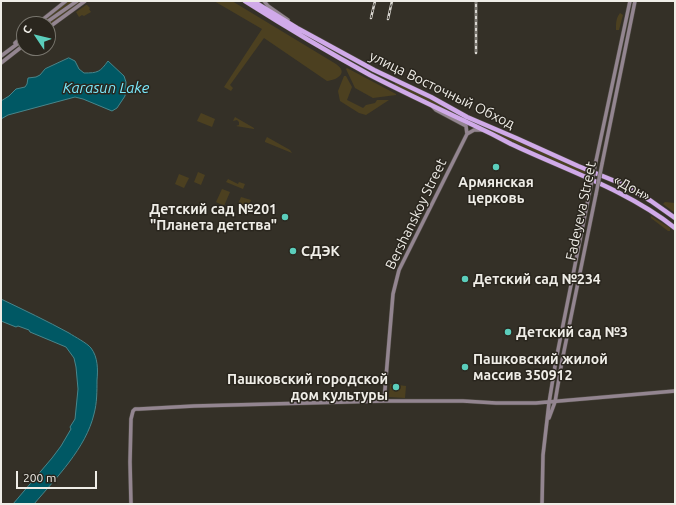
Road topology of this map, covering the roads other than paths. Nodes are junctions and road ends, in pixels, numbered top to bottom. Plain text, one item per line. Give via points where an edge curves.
1 (66, 1) edge
2 (77, 1) edge
3 (85, 1) edge
4 (242, 1) edge
5 (245, 1) edge
6 (253, 1) edge
7 (264, 1) edge
8 (630, 1) edge
9 (635, 1) edge
10 (255, 7) junction
11 (628, 13) junction
12 (633, 14) junction
13 (47, 16) edge
14 (55, 16) edge
15 (627, 17) junction
16 (632, 18) junction
17 (56, 22) edge
18 (298, 28) junction
19 (16, 43) edge
20 (16, 45) edge
21 (16, 51) edge
22 (6, 52) junction
23 (1, 56) edge
24 (1, 63) edge
25 (433, 107) junction
26 (483, 130) junction
27 (466, 134) junction
28 (599, 145) junction
29 (606, 146) junction
30 (578, 166) joint
31 (575, 173) joint
32 (675, 218) edge
33 (675, 228) edge
34 (556, 360) junction
35 (562, 361) junction
36 (675, 391) edge
37 (384, 401) junction
38 (555, 402) junction
39 (550, 403) junction
40 (547, 424) junction
41 (131, 504) edge
42 (542, 504) edge

1 - 13 main road
2 - 14 main road
3 - 17 main road
4 - 10 main road
5 - 10 highway
6 - 18 highway
7 - 18 main road
8 - 11 main road, Fadeyeva Street
9 - 12 main road, Fadeyeva Street
10 - 25 highway, улица Восточный Обход via 372,76
11 - 12 main road
11 - 15 main road, Fadeyeva Street
12 - 16 main road, Fadeyeva Street
15 - 16 main road
15 - 28 main road, Fadeyeva Street
16 - 29 main road, Fadeyeva Street
18 - 30 highway, улица Восточный Обход via 354,60 467,117
19 - 22 main road
20 - 22 main road
21 - 24 main road
22 - 23 main road
25 - 26 highway, улица Восточный Обход
25 - 27 main road via 466,126
26 - 27 main road via 474,130
26 - 31 highway, улица Восточный Обход
27 - 37 main road, Bershanskoy Street via 399,270 393,294
28 - 29 main road
28 - 34 main road, Fadeyeva Street, bridge
29 - 35 main road, Fadeyeva Street, bridge
30 - 32 highway, «Дон» via 622,184 651,200
31 - 33 highway, «Дон» via 637,203
34 - 35 main road
34 - 39 main road, Fadeyeva Street
35 - 38 main road, Fadeyeva Street
36 - 38 main road
37 - 39 main road
37 - 41 main road via 135,410 131,419
38 - 39 main road
38 - 40 main road, Fadeyeva Street
39 - 40 main road, Fadeyeva Street
40 - 42 main road, Fadeyeva Street via 543,455

